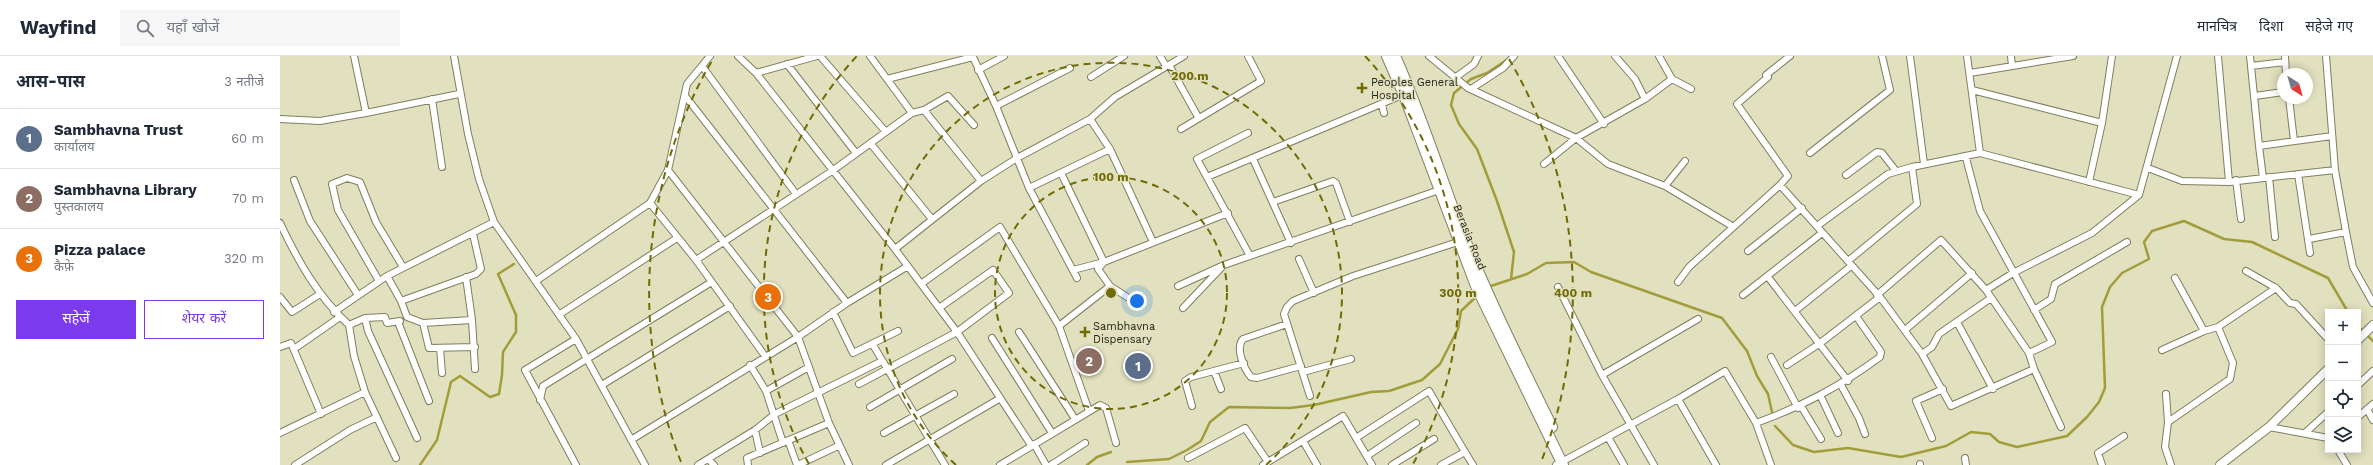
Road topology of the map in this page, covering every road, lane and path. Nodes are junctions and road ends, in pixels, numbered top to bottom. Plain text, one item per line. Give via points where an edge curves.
1 (354, 56) edge
2 (454, 56) edge
3 (710, 56) edge
4 (738, 56) edge
5 (818, 56) edge
6 (870, 56) edge
7 (1004, 56) edge
8 (1124, 56) edge
9 (1160, 56) edge
10 (1184, 56) edge
11 (1248, 56) edge
12 (1387, 56) edge
13 (1395, 56) edge
14 (1429, 56) edge
15 (1478, 56) edge
16 (1514, 56) edge
17 (1558, 56) edge
18 (1616, 56) edge
19 (1659, 56) edge
20 (1790, 56) edge
21 (1882, 56) edge
22 (1910, 56) edge
23 (1967, 56) edge
24 (2011, 56) edge
25 (2073, 56) edge
26 (2112, 56) edge
27 (2177, 56) edge
28 (2218, 56) edge
29 (2250, 56) edge
30 (2326, 56) edge
31 (2054, 58) edge
32 (2285, 59) edge
33 (787, 64) junction
34 (1168, 65) junction
35 (702, 66) junction
36 (2012, 66) junction
37 (2251, 66) junction
38 (1070, 68) dead end
39 (978, 70) junction
40 (756, 73) junction
41 (1970, 73) junction
42 (1092, 77) dead end
43 (887, 79) junction
44 (1458, 79) junction
45 (1672, 79) junction
46 (1470, 88) junction
47 (1690, 89) dead end
48 (1972, 90) junction
49 (1408, 93) junction
50 (2277, 93) edge
51 (459, 94) junction
52 (2255, 96) junction
53 (686, 97) junction
54 (432, 99) junction
55 (1645, 99) junction
56 (2290, 104) edge
57 (1382, 105) junction
58 (996, 106) junction
59 (924, 110) junction
60 (366, 113) junction
61 (912, 113) junction
62 (1384, 113) dead end
63 (1198, 116) junction
64 (1090, 119) junction
65 (280, 120) edge
66 (2102, 123) junction
67 (1604, 124) junction
68 (974, 125) dead end
69 (1181, 129) dead end
70 (886, 132) junction
71 (1248, 133) dead end
72 (2332, 136) junction
73 (1576, 138) junction
74 (2294, 141) junction
75 (871, 144) junction
76 (2259, 146) junction
77 (1110, 149) junction
78 (856, 153) junction
79 (1810, 153) dead end
80 (1980, 153) junction
81 (1016, 158) junction
82 (1966, 158) junction
83 (1253, 159) junction
84 (1685, 161) dead end
85 (1544, 164) dead end
86 (1924, 164) junction
87 (442, 167) dead end
88 (1912, 167) junction
89 (2148, 168) junction
90 (668, 170) junction
91 (2335, 170) junction
92 (832, 171) junction
93 (1896, 171) junction
94 (1061, 173) junction
95 (2298, 174) junction
96 (1846, 175) dead end
97 (1207, 177) junction
98 (2266, 177) junction
99 (294, 180) dead end
100 (2236, 180) junction
101 (981, 181) junction
102 (2089, 182) junction
103 (2229, 182) junction
104 (1780, 185) junction
105 (1665, 186) junction
106 (1028, 188) junction
107 (1442, 189) junction
108 (796, 194) junction
109 (2139, 195) junction
110 (1273, 202) junction
111 (650, 203) junction
112 (1802, 208) junction
113 (772, 209) junction
114 (1228, 213) junction
115 (931, 218) junction
116 (2241, 218) dead end
117 (494, 222) junction
118 (1350, 222) junction
119 (280, 223) edge
120 (1732, 226) junction
121 (1817, 226) junction
122 (2346, 232) junction
123 (1822, 233) junction
124 (473, 234) junction
125 (676, 238) junction
126 (2275, 238) dead end
127 (2309, 239) junction
128 (725, 240) junction
129 (1462, 241) junction
130 (1153, 242) junction
131 (2127, 242) dead end
132 (1291, 243) junction
133 (895, 249) junction
134 (1748, 251) dead end
135 (2310, 253) dead end
136 (1250, 256) junction
137 (1299, 258) dead end
138 (696, 260) junction
139 (1104, 262) junction
140 (1850, 263) junction
141 (1224, 265) junction
142 (908, 266) junction
143 (403, 267) junction
144 (1073, 270) junction
145 (2246, 271) dead end
146 (1972, 273) junction
147 (2013, 273) junction
148 (387, 276) junction
149 (466, 277) junction
150 (1768, 277) junction
151 (1077, 278) dead end
152 (2175, 278) dead end
153 (379, 281) junction
154 (536, 281) junction
155 (1678, 282) dead end
156 (710, 283) junction
157 (921, 284) junction
158 (1110, 286) junction
159 (1178, 286) dead end
160 (1558, 287) dead end
161 (2276, 288) junction
162 (1986, 290) junction
163 (1314, 292) junction
164 (320, 294) junction
165 (358, 294) junction
166 (1743, 295) dead end
167 (1878, 296) junction
168 (280, 297) edge
169 (1127, 297) dead end
170 (1992, 298) junction
171 (401, 301) junction
172 (847, 303) junction
173 (2373, 303) edge
174 (730, 306) junction
175 (939, 308) junction
176 (1183, 308) dead end
177 (2034, 310) junction
178 (1795, 311) junction
179 (334, 312) junction
180 (833, 312) junction
181 (560, 314) junction
182 (1856, 316) junction
183 (340, 317) junction
184 (407, 317) junction
185 (365, 318) junction
186 (1698, 319) dead end
187 (472, 320) junction
188 (398, 322) junction
189 (1957, 322) junction
190 (423, 323) junction
191 (1287, 324) junction
192 (349, 325) junction
193 (1059, 326) junction
194 (2218, 327) junction
195 (2371, 327) edge
196 (1905, 330) junction
197 (898, 331) dead end
198 (2204, 331) junction
199 (957, 332) junction
200 (1019, 332) dead end
201 (2325, 335) edge
202 (798, 337) junction
203 (2361, 337) edge
204 (992, 338) dead end
205 (576, 339) junction
206 (1819, 344) junction
207 (873, 345) junction
208 (475, 347) junction
209 (280, 348) edge
210 (440, 348) junction
211 (294, 349) junction
212 (2162, 350) dead end
213 (2029, 353) junction
214 (1922, 354) junction
215 (765, 356) junction
216 (1771, 357) dead end
217 (588, 359) junction
218 (952, 359) dead end
219 (1351, 359) dead end
220 (882, 361) junction
221 (1244, 363) junction
222 (750, 365) junction
223 (1787, 365) dead end
224 (1301, 366) junction
225 (809, 367) junction
226 (475, 369) dead end
227 (887, 369) junction
228 (2034, 369) junction
229 (1214, 371) junction
230 (2373, 371) edge
231 (1303, 372) junction
232 (2325, 372) edge
233 (442, 373) dead end
234 (1602, 375) junction
235 (1848, 380) junction
236 (2361, 382) edge
237 (859, 384) dead end
238 (602, 385) junction
239 (1841, 385) junction
240 (1221, 389) dead end
241 (1943, 389) junction
242 (1993, 389) junction
243 (900, 390) junction
244 (766, 391) junction
245 (365, 392) junction
246 (819, 393) junction
247 (954, 394) dead end
248 (2166, 394) dead end
249 (1310, 396) dead end
250 (1821, 397) junction
251 (1678, 399) junction
252 (540, 400) junction
253 (999, 400) junction
254 (429, 401) dead end
255 (2373, 404) edge
256 (1192, 406) dead end
257 (870, 407) dead end
258 (1800, 407) junction
259 (2367, 409) junction
260 (1089, 410) junction
261 (321, 414) junction
262 (775, 414) junction
263 (2361, 414) edge
264 (2373, 414) edge
265 (2325, 415) edge
266 (378, 417) junction
267 (916, 417) junction
268 (1075, 419) junction
269 (2373, 420) edge
270 (2168, 422) junction
271 (829, 423) junction
272 (1416, 424) dead end
273 (1756, 424) junction
274 (1631, 425) junction
275 (2061, 427) dead end
276 (2269, 427) junction
277 (281, 430) edge
278 (755, 430) junction
279 (884, 432) dead end
280 (1052, 433) junction
281 (1838, 433) dead end
282 (2305, 433) junction
283 (1865, 434) dead end
284 (2124, 436) dead end
285 (1608, 437) junction
286 (2325, 437) edge
287 (417, 438) dead end
288 (1356, 438) junction
289 (1932, 438) dead end
290 (1821, 439) dead end
291 (631, 440) junction
292 (1434, 440) dead end
293 (930, 441) junction
294 (1303, 441) junction
295 (785, 442) junction
296 (1085, 443) dead end
297 (1116, 443) dead end
298 (1032, 445) junction
299 (838, 446) junction
300 (1464, 452) junction
301 (760, 453) junction
302 (2340, 453) edge
303 (1367, 456) junction
304 (396, 458) dead end
305 (1188, 458) dead end
306 (1965, 458) dead end
307 (708, 459) junction
308 (1266, 463) edge
309 (1564, 463) edge
310 (295, 465) edge
311 (576, 465) edge
312 (645, 465) edge
313 (698, 465) edge
314 (714, 465) edge
315 (748, 465) edge
316 (798, 465) edge
317 (849, 465) edge
318 (886, 465) edge
319 (944, 465) edge
320 (1000, 465) edge
321 (1046, 465) edge
322 (1051, 465) edge
323 (1317, 465) edge
324 (1372, 465) edge
325 (1392, 465) edge
326 (1441, 465) edge
327 (1473, 465) edge
328 (1624, 465) edge
329 (1654, 465) edge
330 (1716, 465) edge
331 (1771, 465) edge
332 (1966, 465) edge
333 (2102, 465) edge
334 (2171, 465) edge
335 (2220, 465) edge
336 (2347, 465) edge

1 - 60 street
2 - 51 street
3 - 35 street
4 - 40 street
5 - 33 street
5 - 70 street
6 - 43 street
7 - 39 street
8 - 42 street
9 - 34 street
10 - 34 street
11 - 63 street via 1261,81
12 - 49 main road, Berasia Road
13 - 49 main road, Berasia Road
14 - 44 street
15 - 44 street via 1474,64
16 - 46 street via 1503,68
17 - 67 street
18 - 55 street via 1635,79
19 - 45 street
20 - 104 street via 1766,75 1768,77 1737,104 1788,176
21 - 79 street via 1890,90
22 - 86 street
23 - 41 street
24 - 36 street
25 - 31 street
26 - 66 street
27 - 89 street
28 - 103 street
29 - 37 street
30 - 72 street
31 - 36 street
32 - 37 street
33 - 40 street
33 - 78 street
34 - 63 street
34 - 64 street via 1115,97
35 - 53 street via 687,84
35 - 108 street
36 - 41 street
37 - 52 street
38 - 58 street
39 - 43 street via 973,57
39 - 58 street
40 - 92 street
41 - 48 street
43 - 61 street
44 - 46 street
45 - 47 street
45 - 55 street
46 - 73 street
48 - 66 street
48 - 80 street
49 - 57 street
49 - 107 main road, Berasia Road
50 - 52 street
51 - 54 street
51 - 117 street via 479,179
52 - 76 street
53 - 90 street
53 - 113 street
54 - 60 street
54 - 87 street
55 - 67 street
56 - 74 street
57 - 62 street
57 - 83 street
58 - 81 street
59 - 61 street
59 - 68 street via 948,96
59 - 101 street
60 - 65 street via 320,121
61 - 70 street
63 - 69 street
64 - 77 street
64 - 81 street
66 - 102 street
67 - 73 street
70 - 75 street
71 - 97 street via 1197,158
72 - 74 street
72 - 91 street
73 - 85 street
73 - 105 street via 1608,164
74 - 76 street
75 - 78 street
75 - 115 street
76 - 98 street
77 - 94 street
77 - 130 street
78 - 92 street
80 - 82 street
80 - 102 street
81 - 101 street
81 - 106 street
82 - 86 street
82 - 147 street via 1980,211
83 - 97 street
83 - 110 street
84 - 105 street
86 - 88 street
88 - 93 street
88 - 140 street via 1916,204
89 - 103 street via 2182,181
89 - 109 street
90 - 111 street
90 - 128 street
91 - 95 street
91 - 122 street
92 - 108 street
92 - 133 street
93 - 96 street via 1882,153 1876,152
93 - 121 street via 1888,174
94 - 106 street
94 - 139 street
95 - 98 street
95 - 127 street
97 - 114 street
98 - 100 street
98 - 126 street
99 - 165 street via 310,221
100 - 103 street
100 - 116 street
101 - 115 street
102 - 109 street
104 - 112 street
104 - 120 street
105 - 120 street
106 - 144 street
107 - 118 street
107 - 129 main road, Berasia Road
108 - 113 street
109 - 147 street via 2092,233
110 - 118 street via 1333,180
110 - 132 street
111 - 125 street
111 - 154 street
112 - 121 street
112 - 134 street
113 - 128 street
113 - 172 street
114 - 130 street
114 - 136 street
115 - 133 street
117 - 124 street
117 - 154 street
118 - 132 street
119 - 164 street via 295,254
120 - 155 street via 1688,267
121 - 123 street
122 - 127 street
122 - 173 street via 2353,267
123 - 140 street
123 - 150 street
124 - 143 street
124 - 149 street via 481,269 476,274
125 - 138 street
125 - 181 street
127 - 135 street
128 - 138 street
128 - 202 street
129 - 163 street via 1360,274
129 - 309 main road, Berasia Road via 1490,308
130 - 139 street
131 - 177 street via 2055,284 2051,299
132 - 136 street
133 - 142 street
136 - 141 street
137 - 163 street
138 - 156 street
139 - 144 street
139 - 158 street via 1098,269
140 - 167 street
140 - 178 street
141 - 159 street
141 - 176 street
142 - 157 street
142 - 172 street
143 - 148 street
143 - 153 street via 376,222 360,182 347,178 332,184 338,210
144 - 151 street
145 - 161 street
146 - 162 street
146 - 167 street via 1941,240
146 - 196 street
147 - 162 street
147 - 177 street
148 - 153 street
148 - 171 street
149 - 171 street
149 - 187 street
150 - 166 street
150 - 178 street
152 - 198 street
153 - 165 street
154 - 181 street
156 - 174 street
156 - 217 street
157 - 175 street
157 - 193 street via 1000,227
158 - 169 street
158 - 193 street
160 - 234 street
161 - 194 street
161 - 201 street via 2290,303 2296,304
162 - 170 street
163 - 191 street via 1293,301 1287,307 1284,314
164 - 168 street via 292,312
164 - 179 street
165 - 179 street
167 - 182 street
167 - 196 street
170 - 189 street
170 - 213 street
171 - 184 street
172 - 180 street
174 - 215 street
174 - 238 street
175 - 199 street
175 - 199 street via 993,270 1010,293
177 - 213 street via 2052,342
178 - 206 street
179 - 183 street
180 - 202 street
180 - 207 street via 853,353
181 - 205 street
182 - 206 street
182 - 235 street via 1881,352 1880,357
183 - 192 street
183 - 211 street
184 - 188 street
184 - 190 street
185 - 188 street via 385,317 387,324
185 - 192 street
185 - 287 street via 368,331
186 - 234 street
187 - 190 street
187 - 208 street
188 - 254 street
189 - 214 street via 1939,334 1932,347
189 - 242 street
190 - 210 street via 429,348
191 - 221 street via 1243,339 1240,350
191 - 224 street
192 - 245 street via 354,356
193 - 260 street
194 - 198 street
194 - 270 street via 2233,363 2230,379
195 - 203 street
196 - 214 street
197 - 207 street
198 - 212 street
199 - 227 street
199 - 253 street
200 - 268 street
202 - 215 street
202 - 225 street
204 - 280 street
205 - 217 street
205 - 252 street via 525,370
206 - 223 street
206 - 235 street
207 - 220 street
208 - 210 street
208 - 226 street
209 - 211 street via 291,343
210 - 233 street
211 - 261 street
213 - 228 street
214 - 241 street
215 - 222 street
216 - 258 street
217 - 238 street
217 - 252 street via 543,386
218 - 243 street
219 - 231 street
220 - 227 street
220 - 246 street
221 - 224 street via 1251,377 1257,378
221 - 229 street
222 - 244 street
222 - 291 street
224 - 231 street
225 - 244 street
225 - 246 street
227 - 237 street
227 - 243 street
228 - 242 street
228 - 275 street
229 - 240 street
229 - 256 street via 1185,381
230 - 236 street
231 - 249 street
232 - 276 street
234 - 274 street
235 - 239 street
238 - 291 street
239 - 250 street
239 - 283 street
241 - 242 street via 1951,406
241 - 289 street via 1916,401
243 - 257 street
243 - 267 street
244 - 262 street
245 - 261 street
245 - 266 street
246 - 262 street
246 - 271 street
247 - 267 street
248 - 270 street
250 - 258 street
250 - 281 street
251 - 273 street via 1725,371
251 - 274 street
251 - 330 street
252 - 311 street
253 - 293 street
253 - 298 street
255 - 259 street
258 - 273 street
258 - 290 street
259 - 263 street
259 - 264 street
259 - 269 street
260 - 268 street
260 - 297 street via 1100,405 1106,408
261 - 277 street
262 - 278 street
262 - 295 street
265 - 282 street
266 - 304 street
266 - 310 street via 350,430
267 - 279 street
267 - 293 street
268 - 280 street
270 - 334 street via 2165,447
271 - 295 street
271 - 299 street
272 - 303 street
273 - 331 street
274 - 285 street
274 - 329 street
276 - 282 street
276 - 335 street
278 - 301 street
278 - 307 street
280 - 298 street
282 - 286 street
284 - 333 street via 2098,453
285 - 309 street
285 - 328 street
288 - 294 street via 1343,416
288 - 300 street via 1429,391
288 - 303 street
291 - 312 street
292 - 325 street
293 - 318 street
293 - 319 street
294 - 308 street
294 - 323 street
295 - 301 street
295 - 316 street
296 - 322 street
298 - 320 street
298 - 321 street
299 - 316 street
299 - 317 street
300 - 326 street
300 - 327 street
301 - 315 street via 747,458
302 - 336 street
303 - 324 street
305 - 308 street via 1245,428
306 - 332 street
307 - 313 street
307 - 314 street

